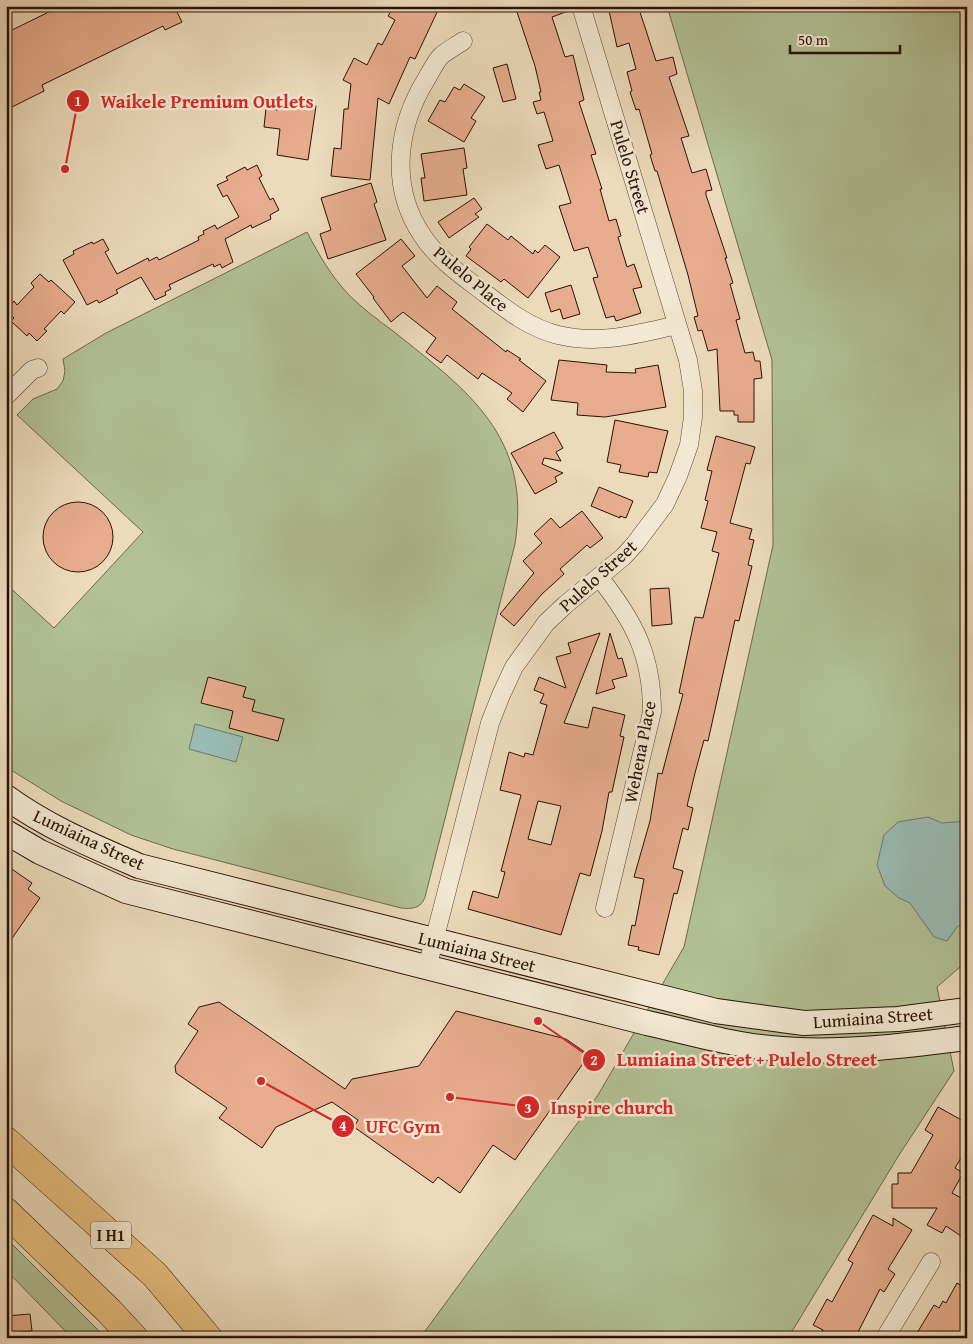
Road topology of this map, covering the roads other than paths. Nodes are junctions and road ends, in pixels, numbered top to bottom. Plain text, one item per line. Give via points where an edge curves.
1 (581, 6) edge
2 (463, 41) dead end
3 (677, 325) junction
4 (38, 368) dead end
5 (6, 396) edge
6 (600, 577) junction
7 (6, 797) edge
8 (6, 832) edge
9 (605, 908) dead end
10 (435, 941) junction
11 (427, 968) junction
12 (967, 1010) edge
13 (967, 1038) edge
14 (6, 1141) edge
15 (6, 1212) edge
16 (931, 1262) dead end
17 (134, 1338) edge
18 (208, 1338) edge
19 (885, 1338) edge

1 - 3 street, Pulelo Street
2 - 3 street, Pulelo Place via 441,56 420,89 402,137 401,181 405,199 422,236 452,268 514,316 555,334 599,340
3 - 6 street, Pulelo Street via 693,391 689,445 678,476 655,518 635,544
4 - 5 street
6 - 9 street, Wehena Place via 628,616 641,641 652,690 652,712
6 - 10 street, Pulelo Street via 546,623 514,668 501,695 490,723
7 - 10 main road, Lumiaina Street via 77,839 139,866
8 - 11 main road, Lumiaina Street via 40,852 126,890
10 - 11 street, Pulelo Street
10 - 12 main road, Lumiaina Street via 716,1011 804,1023
11 - 13 main road, Lumiaina Street via 647,1023 769,1048 873,1050
14 - 18 highway, I H1 via 155,1275
15 - 17 highway
16 - 19 street

